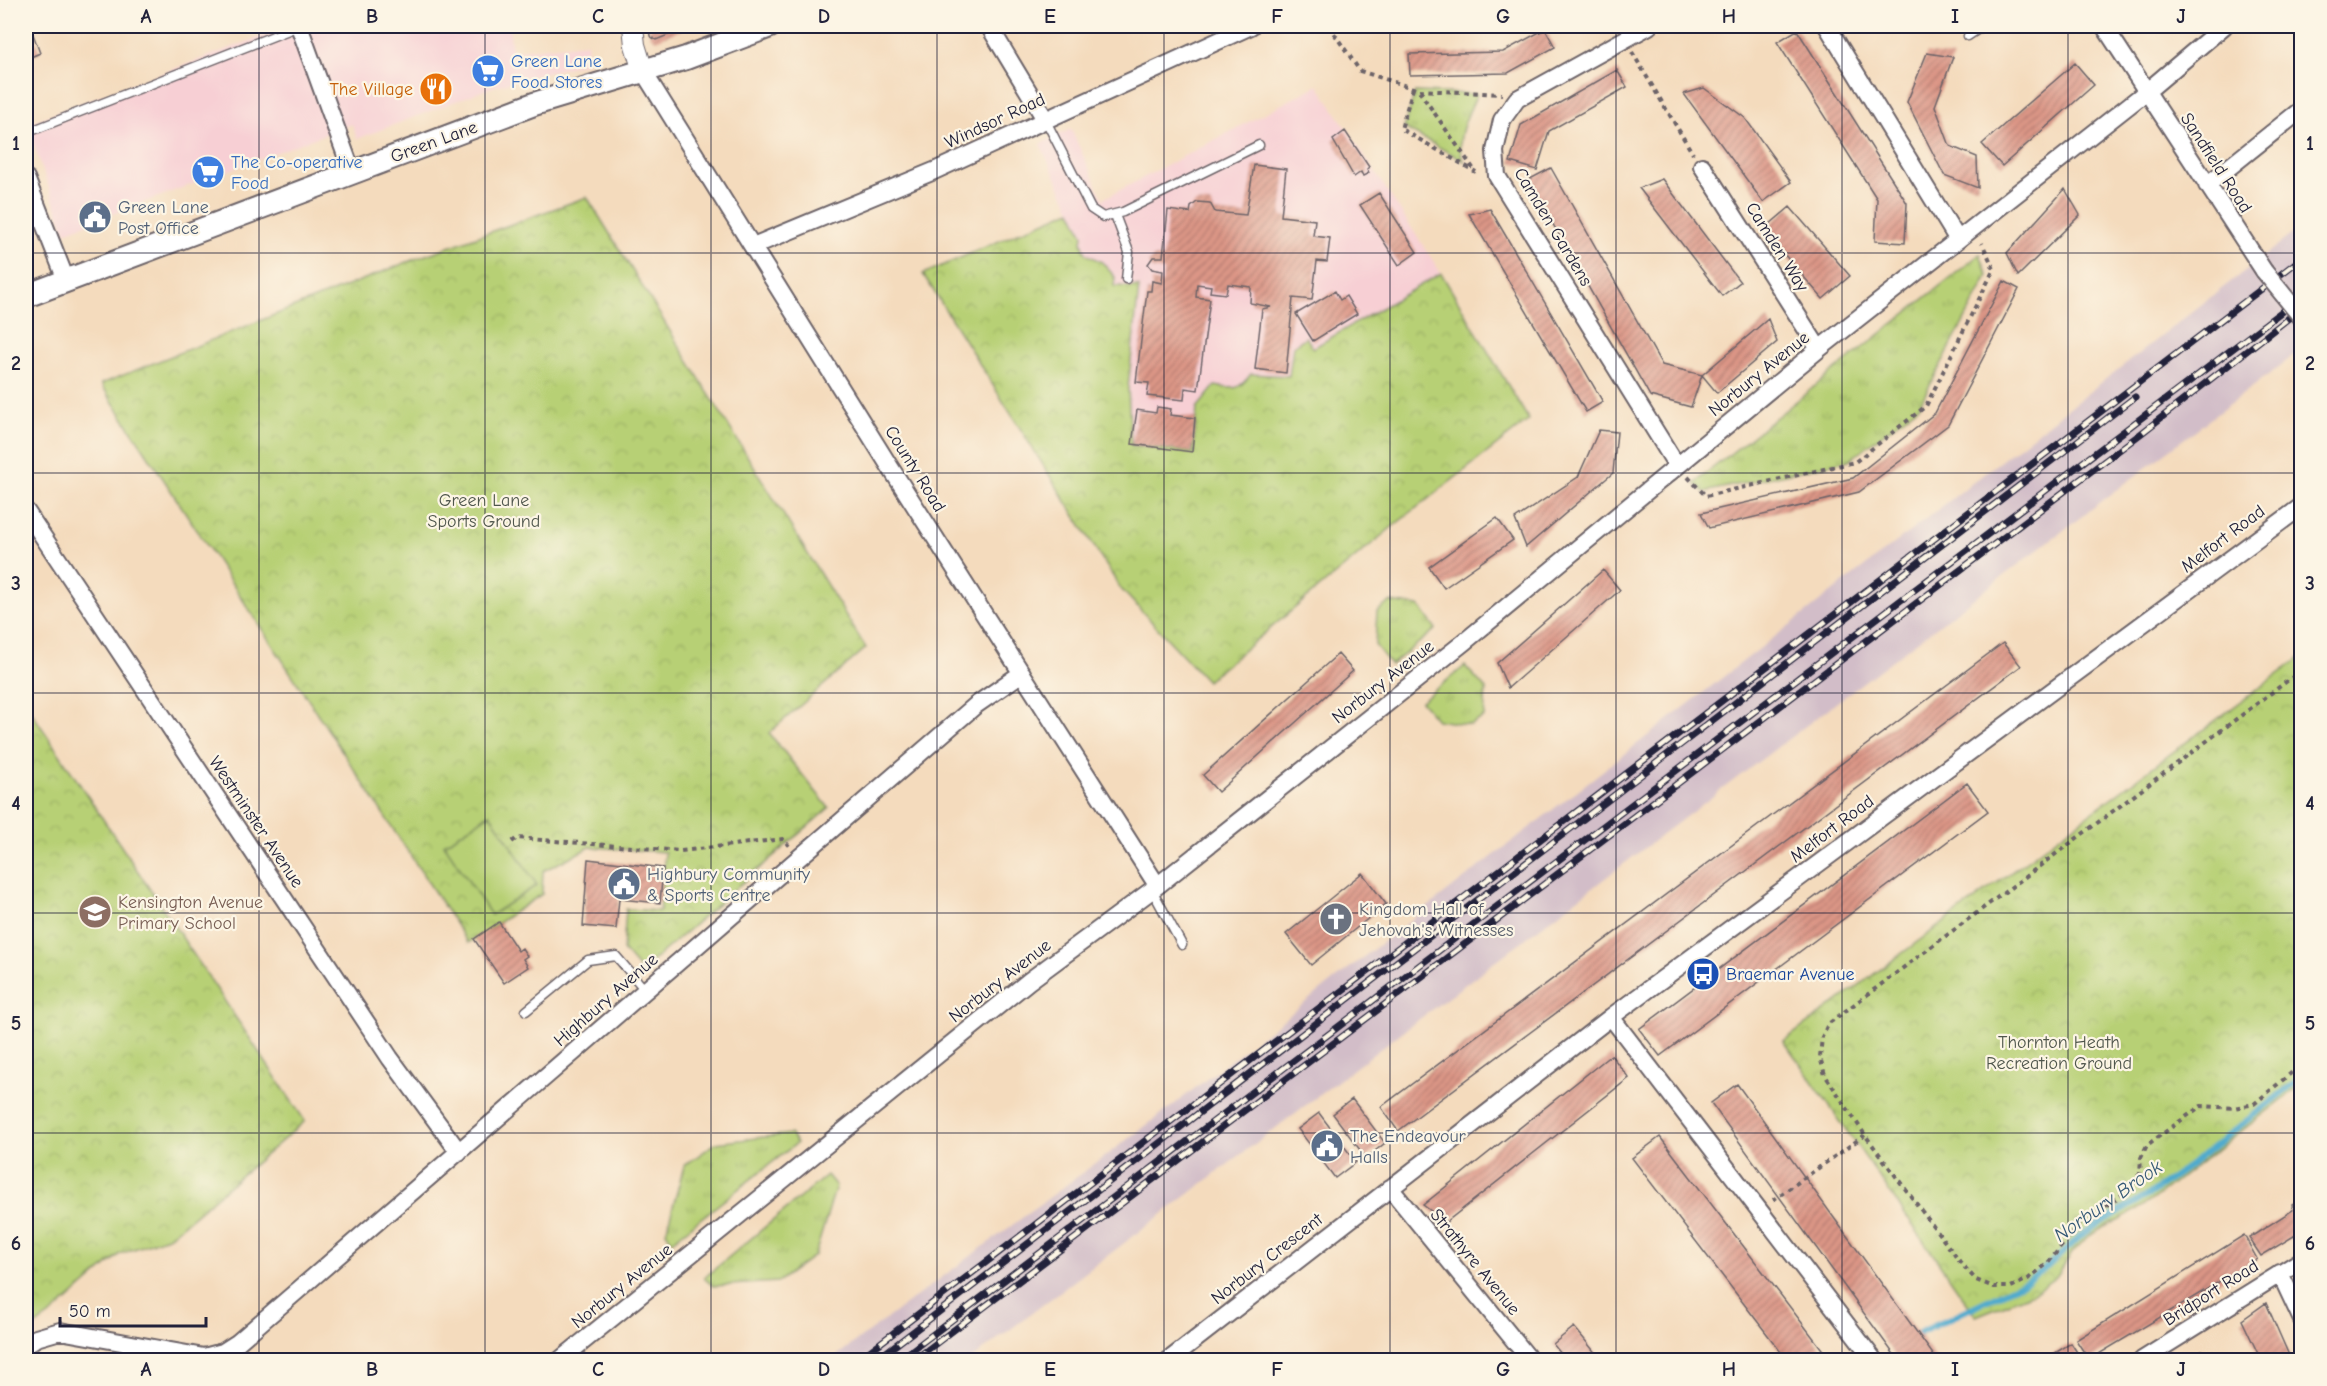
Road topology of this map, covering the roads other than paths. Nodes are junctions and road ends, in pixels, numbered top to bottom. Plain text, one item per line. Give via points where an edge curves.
1 (299, 26) edge
2 (633, 26) edge
3 (770, 26) edge
4 (989, 26) edge
5 (1251, 26) edge
6 (1649, 26) edge
7 (1827, 26) edge
8 (1983, 26) edge
9 (2104, 26) edge
10 (2224, 26) edge
11 (1968, 36) dead end
12 (643, 71) junction
13 (2146, 92) junction
14 (2301, 109) edge
15 (1045, 119) junction
16 (26, 133) edge
17 (1259, 145) dead end
18 (1702, 166) road end
19 (352, 172) junction
20 (26, 178) edge
21 (2207, 185) junction
22 (1115, 215) junction
23 (1958, 240) junction
24 (753, 246) junction
25 (1126, 279) dead end
26 (66, 280) junction
27 (26, 296) edge
28 (2301, 318) edge
29 (1820, 350) junction
30 (1677, 466) junction
31 (2301, 506) edge
32 (26, 511) edge
33 (1022, 673) junction
34 (1154, 888) junction
35 (1182, 945) dead end
36 (646, 991) junction
37 (526, 1011) dead end
38 (1611, 1017) junction
39 (459, 1152) junction
40 (1390, 1188) junction
41 (2301, 1260) edge
42 (2280, 1273) junction
43 (2301, 1320) edge
44 (26, 1345) edge
45 (225, 1356) edge
46 (560, 1360) edge
47 (1169, 1360) edge
48 (1530, 1360) edge
49 (1874, 1360) edge
50 (2142, 1360) edge

1 - 16 lane
1 - 19 street
2 - 12 street
3 - 12 main road, Green Lane
4 - 15 street
5 - 15 street, Windsor Road
6 - 30 street, Camden Gardens via 1517,99 1502,120 1496,151 1497,177
7 - 23 street
8 - 11 lane
9 - 13 street, Sandfield Road
10 - 13 street, Norbury Avenue
12 - 19 main road, Green Lane via 534,104
12 - 24 street, County Road
13 - 21 street, Sandfield Road
13 - 23 street, Norbury Avenue
14 - 21 street
15 - 22 lane via 1090,209 1104,217
15 - 24 street, Windsor Road via 934,171
17 - 22 lane
18 - 29 street, Camden Way
19 - 26 main road, Green Lane
20 - 26 street
21 - 28 street, Sandfield Road, bridge via 2264,271
22 - 25 lane via 1129,252
23 - 29 street, Norbury Avenue
24 - 33 street, County Road
26 - 27 main road, Green Lane
29 - 30 street, Norbury Avenue
30 - 34 street, Norbury Avenue via 1463,643
31 - 38 street, Melfort Road
32 - 39 street, Westminster Avenue via 395,1067
33 - 34 street, County Road
33 - 36 street, Highbury Avenue via 976,705
34 - 35 lane
34 - 46 street, Norbury Avenue via 1029,981
36 - 37 lane via 616,956 588,960
36 - 39 street, Highbury Avenue
38 - 40 street, Melfort Road
38 - 49 street
39 - 45 street, Highbury Avenue
40 - 47 street, Norbury Crescent
40 - 48 street, Strathyre Avenue
41 - 42 street, Bridport Road
42 - 43 street
42 - 50 street, Bridport Road
44 - 45 street via 60,1331 193,1356

